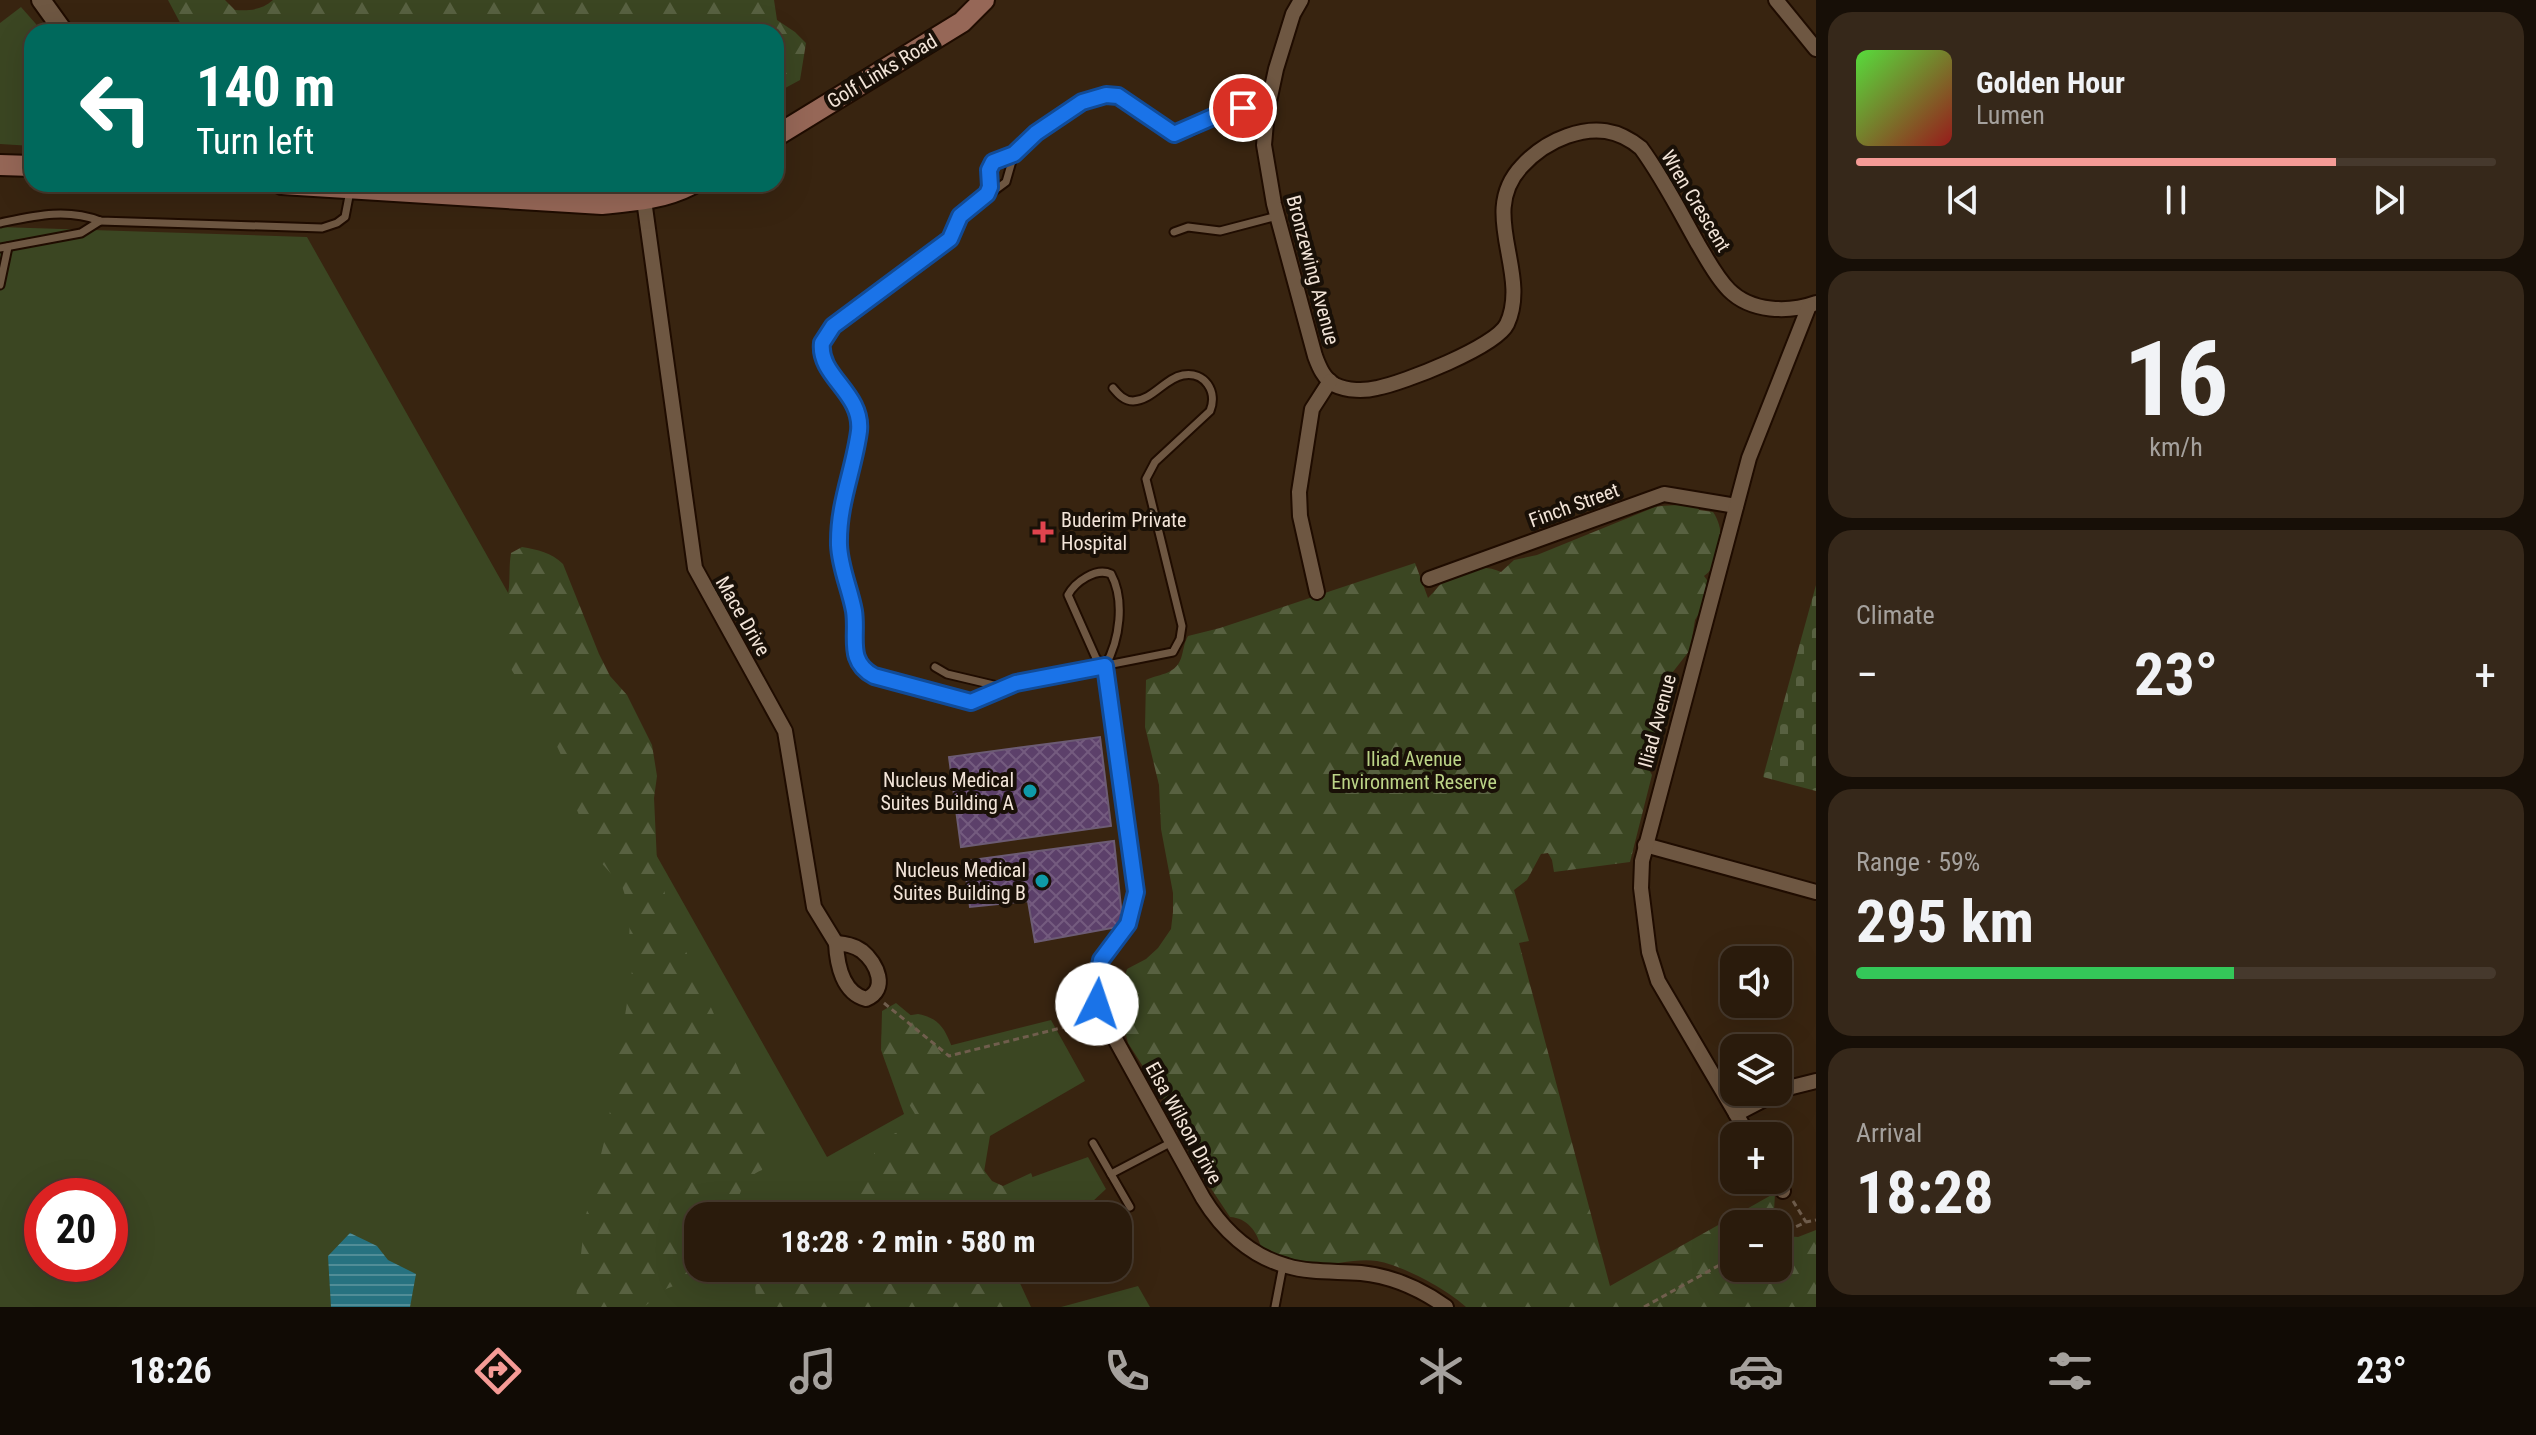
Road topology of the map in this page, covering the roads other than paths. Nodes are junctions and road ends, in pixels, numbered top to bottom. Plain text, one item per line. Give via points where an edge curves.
1 (41, 0) edge
2 (984, 0) edge
3 (1301, 0) edge
4 (1776, 0) edge
5 (58, 24) edge
6 (1816, 49) edge
7 (1267, 111) junction
8 (1191, 128) joint
9 (784, 131) edge
10 (1014, 154) junction
11 (0, 165) edge
12 (24, 166) edge
13 (349, 192) edge
14 (395, 192) edge
15 (677, 192) edge
16 (987, 194) junction
17 (644, 200) junction
18 (1277, 216) junction
19 (100, 221) junction
20 (0, 223) edge
21 (1174, 232) dead end
22 (4, 248) edge
23 (0, 285) edge
24 (1813, 305) edge
25 (1330, 381) junction
26 (1113, 388) dead end
27 (1736, 506) junction
28 (1429, 579) dead end
29 (1317, 592) dead end
30 (1105, 666) junction
31 (935, 667) dead end
32 (1004, 687) junction
33 (1645, 845) junction
34 (1816, 892) edge
35 (836, 943) junction
36 (1100, 1013) joint
37 (1816, 1081) edge
38 (1736, 1114) junction
39 (1741, 1122) edge
40 (1172, 1142) junction
41 (1093, 1143) dead end
42 (1111, 1174) junction
43 (1127, 1202) edge
44 (1283, 1265) junction
45 (1275, 1307) edge
46 (1446, 1307) edge

1 - 5 street
2 - 9 main road, Golf Links Road via 962,22
3 - 7 street, Bronzewing Avenue
4 - 6 street
7 - 8 street via 1229,110
7 - 18 street, Bronzewing Avenue via 1264,145
8 - 10 lane via 1171,133 1123,98 1106,95 1075,106
10 - 16 lane via 1006,182
10 - 16 lane via 991,165
11 - 12 main road
13 - 19 lane via 345,217 322,228
14 - 17 main road via 562,203
15 - 17 main road
16 - 32 lane via 960,216 950,239 833,326 821,350 859,421 839,536 854,610 857,662 874,676 963,702
17 - 35 street, Mace Drive via 695,568 785,731 814,907
18 - 21 lane via 1220,231 1188,227
18 - 25 street, Bronzewing Avenue via 1315,356
19 - 20 lane via 62,213
19 - 22 lane via 81,233
22 - 23 lane
24 - 25 street, Wren Crescent via 1776,310 1729,291 1641,148 1614,132 1588,130 1544,148 1517,171 1509,187 1502,220 1513,295 1503,332 1472,352 1386,386 1354,389
24 - 27 street, Iliad Avenue via 1752,450
25 - 29 street via 1312,409 1299,492
26 - 30 lane via 1123,399 1135,401 1178,376 1194,374 1208,384 1213,398 1205,417 1155,462 1146,479 1181,619 1178,647 1168,655
27 - 28 street, Finch Street via 1664,494
27 - 33 street, Iliad Avenue
30 - 30 lane via 1096,658 1068,595 1074,586 1104,571 1111,574 1120,595
30 - 32 lane
30 - 36 lane via 1136,892 1128,924 1101,960 1096,987
31 - 32 lane
33 - 34 street
33 - 38 street, Iliad Avenue via 1641,888 1653,968
35 - 35 street, Mace Drive via 840,970 852,993 866,999 875,996 880,981 866,954
36 - 40 street, Elsa Wilson Drive
37 - 38 street via 1784,1089
38 - 39 street, Iliad Avenue
40 - 42 lane
40 - 44 street, Elsa Wilson Drive via 1224,1228
41 - 42 lane
42 - 43 lane
44 - 45 lane
44 - 46 street, Elsa Wilson Drive via 1378,1276 1410,1286

